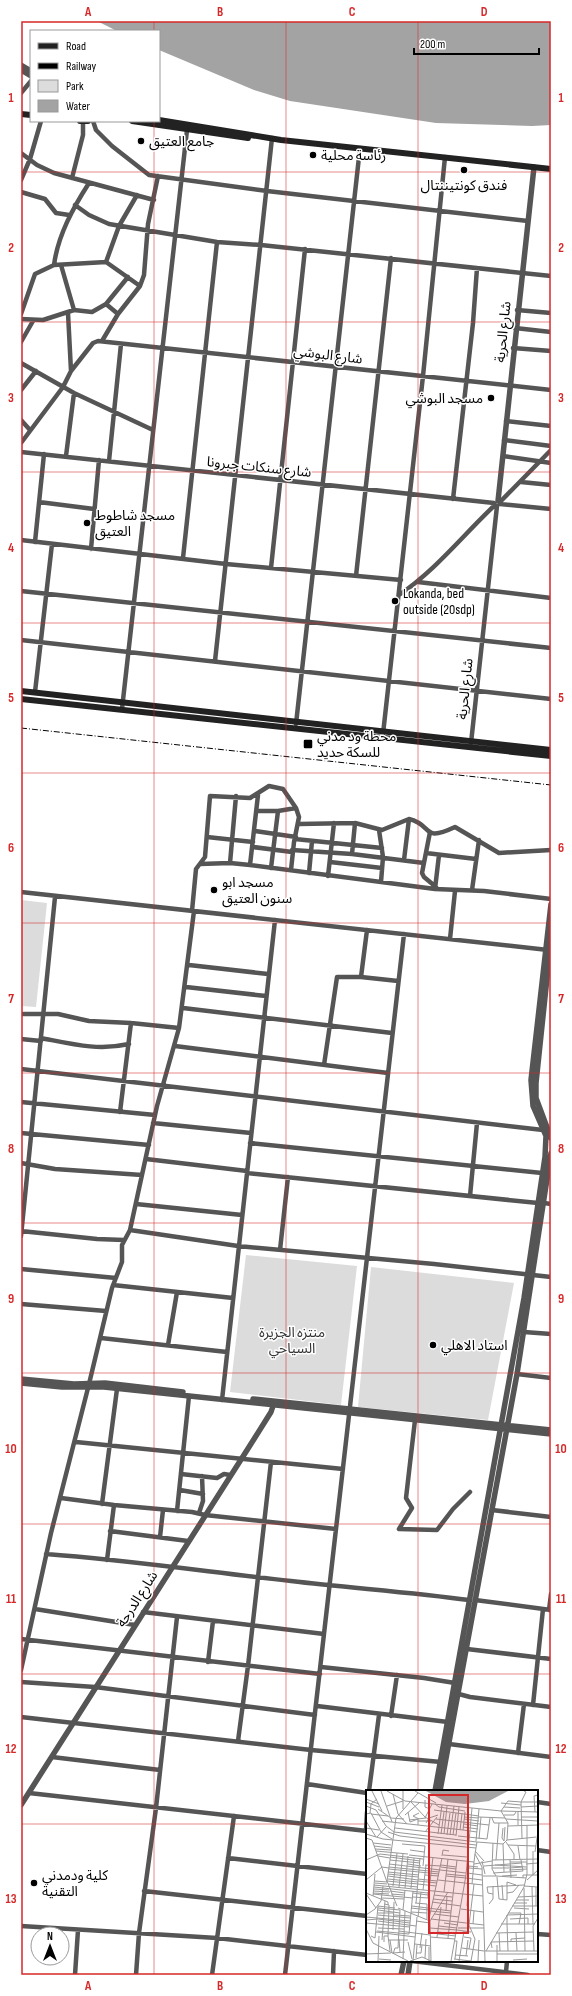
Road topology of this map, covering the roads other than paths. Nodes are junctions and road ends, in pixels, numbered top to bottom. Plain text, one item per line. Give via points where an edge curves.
1 (21, 65) edge
2 (21, 70) edge
3 (30, 70) edge
4 (30, 75) edge
5 (30, 82) edge
6 (21, 93) edge
7 (160, 120) edge
8 (40, 122) edge
9 (82, 122) edge
10 (93, 122) edge
11 (138, 122) edge
12 (187, 130) junction
13 (272, 139) junction
14 (360, 148) junction
15 (21, 153) edge
16 (445, 157) junction
17 (30, 159) junction
18 (534, 167) junction
19 (551, 169) edge
20 (158, 176) junction
21 (72, 178) junction
22 (21, 180) edge
23 (181, 180) junction
24 (89, 183) junction
25 (267, 191) junction
26 (21, 192) edge
27 (137, 195) junction
28 (154, 200) junction
29 (354, 201) junction
30 (75, 205) junction
31 (440, 211) junction
32 (69, 215) junction
33 (528, 221) junction
34 (119, 226) junction
35 (148, 231) junction
36 (175, 236) junction
37 (218, 242) junction
38 (261, 245) junction
39 (305, 249) junction
40 (348, 255) junction
41 (391, 258) junction
42 (106, 262) junction
43 (434, 264) junction
44 (54, 265) junction
45 (61, 265) junction
46 (476, 268) junction
47 (522, 272) junction
48 (551, 276) edge
49 (128, 277) junction
50 (140, 286) junction
51 (106, 304) junction
52 (74, 310) junction
53 (517, 310) junction
54 (68, 313) junction
55 (551, 313) edge
56 (21, 314) edge
57 (118, 314) junction
58 (21, 320) edge
59 (33, 321) junction
60 (515, 328) junction
61 (551, 332) edge
62 (102, 341) junction
63 (21, 342) edge
64 (121, 344) junction
65 (162, 348) junction
66 (513, 348) junction
67 (551, 351) edge
68 (205, 353) junction
69 (248, 358) junction
70 (292, 361) junction
71 (21, 363) edge
72 (336, 368) junction
73 (36, 371) junction
74 (71, 371) junction
75 (378, 372) junction
76 (423, 376) junction
77 (466, 380) junction
78 (509, 385) junction
79 (63, 387) junction
80 (21, 390) edge
81 (551, 390) edge
82 (74, 393) junction
83 (114, 412) junction
84 (21, 420) edge
85 (506, 421) junction
86 (551, 426) edge
87 (30, 430) junction
88 (153, 430) junction
89 (504, 440) junction
90 (21, 443) edge
91 (551, 446) edge
92 (551, 450) edge
93 (21, 452) edge
94 (44, 454) junction
95 (66, 456) junction
96 (503, 456) junction
97 (99, 460) junction
98 (108, 461) junction
99 (540, 462) junction
100 (551, 463) edge
101 (149, 466) junction
102 (193, 471) junction
103 (236, 475) junction
104 (280, 480) junction
105 (521, 482) junction
106 (323, 485) junction
107 (551, 485) edge
108 (367, 488) junction
109 (410, 494) junction
110 (453, 499) junction
111 (39, 502) junction
112 (497, 504) junction
113 (94, 509) junction
114 (551, 509) edge
115 (21, 540) edge
116 (35, 542) junction
117 (52, 544) junction
118 (90, 549) junction
119 (139, 553) junction
120 (183, 558) junction
121 (226, 564) junction
122 (271, 568) junction
123 (313, 572) junction
124 (356, 576) junction
125 (401, 580) junction
126 (418, 582) junction
127 (21, 591) edge
128 (488, 591) junction
129 (47, 594) junction
130 (399, 595) junction
131 (551, 598) edge
132 (133, 603) junction
133 (220, 612) junction
134 (308, 622) junction
135 (395, 631) junction
136 (21, 640) edge
137 (482, 640) junction
138 (42, 642) junction
139 (551, 648) edge
140 (128, 652) junction
141 (215, 661) junction
142 (303, 671) junction
143 (388, 681) junction
144 (21, 691) edge
145 (477, 691) junction
146 (35, 692) junction
147 (21, 699) edge
148 (551, 699) edge
149 (123, 701) junction
150 (122, 709) junction
151 (296, 724) junction
152 (383, 734) junction
153 (471, 743) junction
154 (551, 750) edge
155 (551, 756) edge
156 (258, 794) junction
157 (236, 796) junction
158 (296, 808) junction
159 (256, 810) junction
160 (278, 812) junction
161 (410, 819) junction
162 (334, 823) junction
163 (355, 823) junction
164 (299, 824) junction
165 (379, 830) junction
166 (255, 831) junction
167 (430, 832) junction
168 (276, 834) junction
169 (207, 837) junction
170 (295, 838) junction
171 (233, 840) junction
172 (480, 840) junction
173 (312, 841) junction
174 (332, 843) junction
175 (253, 845) junction
176 (353, 845) junction
177 (382, 848) junction
178 (274, 850) junction
179 (551, 850) edge
180 (292, 851) junction
181 (311, 852) junction
182 (331, 853) junction
183 (426, 853) junction
184 (352, 854) junction
185 (439, 855) junction
186 (382, 857) junction
187 (476, 859) junction
188 (404, 860) junction
189 (330, 862) junction
190 (230, 863) junction
191 (424, 863) junction
192 (200, 864) junction
193 (250, 865) junction
194 (272, 868) junction
195 (382, 868) junction
196 (291, 870) junction
197 (309, 873) junction
198 (328, 876) junction
199 (381, 882) junction
200 (436, 888) junction
201 (472, 890) junction
202 (455, 891) junction
203 (21, 892) edge
204 (55, 897) junction
205 (551, 899) edge
206 (551, 904) edge
207 (193, 911) junction
208 (275, 920) junction
209 (367, 930) junction
210 (404, 934) junction
211 (450, 939) junction
212 (551, 940) edge
213 (549, 950) edge
214 (188, 965) junction
215 (268, 974) junction
216 (361, 977) junction
217 (398, 981) junction
218 (186, 987) junction
219 (266, 996) junction
220 (183, 1008) junction
221 (21, 1014) edge
222 (44, 1015) junction
223 (264, 1018) junction
224 (131, 1023) junction
225 (330, 1025) junction
226 (180, 1028) junction
227 (392, 1033) junction
228 (21, 1038) edge
229 (41, 1039) junction
230 (129, 1044) junction
231 (176, 1046) junction
232 (260, 1057) junction
233 (324, 1065) junction
234 (21, 1069) edge
235 (38, 1070) junction
236 (388, 1073) junction
237 (124, 1080) junction
238 (163, 1085) junction
239 (255, 1096) junction
240 (21, 1102) edge
241 (35, 1103) junction
242 (384, 1111) junction
243 (120, 1112) junction
244 (155, 1115) junction
245 (153, 1123) junction
246 (477, 1123) junction
247 (548, 1130) edge
248 (251, 1133) junction
249 (21, 1134) edge
250 (32, 1134) junction
251 (551, 1138) edge
252 (250, 1143) junction
253 (149, 1145) junction
254 (551, 1153) edge
255 (379, 1157) junction
256 (146, 1159) junction
257 (21, 1163) edge
258 (28, 1164) junction
259 (472, 1166) junction
260 (247, 1172) junction
261 (542, 1173) junction
262 (142, 1175) junction
263 (288, 1177) junction
264 (375, 1187) junction
265 (23, 1192) edge
266 (470, 1196) junction
267 (541, 1203) junction
268 (136, 1204) junction
269 (551, 1204) edge
270 (242, 1215) junction
271 (130, 1230) junction
272 (21, 1231) edge
273 (21, 1236) edge
274 (124, 1240) junction
275 (238, 1246) junction
276 (280, 1250) junction
277 (367, 1258) junction
278 (21, 1269) edge
279 (530, 1274) junction
280 (551, 1277) edge
281 (116, 1278) junction
282 (113, 1285) junction
283 (177, 1292) junction
284 (233, 1298) junction
285 (21, 1304) edge
286 (106, 1311) junction
287 (524, 1332) junction
288 (551, 1334) edge
289 (100, 1338) junction
290 (168, 1345) junction
291 (227, 1352) junction
292 (517, 1374) junction
293 (551, 1378) edge
294 (21, 1379) edge
295 (21, 1383) edge
296 (89, 1386) junction
297 (117, 1389) junction
298 (189, 1396) junction
299 (222, 1398) junction
300 (274, 1404) junction
301 (349, 1411) junction
302 (415, 1420) junction
303 (501, 1427) junction
304 (508, 1428) junction
305 (551, 1430) edge
306 (551, 1434) edge
307 (76, 1442) junction
308 (109, 1445) junction
309 (183, 1453) junction
310 (241, 1459) junction
311 (271, 1462) junction
312 (343, 1469) junction
313 (181, 1474) junction
314 (230, 1475) junction
315 (202, 1476) junction
316 (180, 1490) junction
317 (470, 1492) dead end
318 (203, 1494) junction
319 (61, 1498) junction
320 (102, 1504) junction
321 (114, 1505) junction
322 (163, 1510) junction
323 (492, 1510) junction
324 (177, 1511) junction
325 (199, 1513) junction
326 (205, 1515) junction
327 (551, 1517) edge
328 (263, 1521) junction
329 (336, 1529) junction
330 (110, 1531) junction
331 (160, 1537) junction
332 (188, 1540) junction
333 (46, 1554) junction
334 (107, 1560) junction
335 (172, 1567) junction
336 (258, 1577) junction
337 (329, 1585) junction
338 (551, 1594) edge
339 (472, 1600) junction
340 (35, 1609) junction
341 (543, 1609) junction
342 (550, 1610) edge
343 (143, 1612) junction
344 (177, 1617) junction
345 (213, 1621) junction
346 (135, 1625) junction
347 (252, 1626) junction
348 (324, 1634) junction
349 (21, 1639) edge
350 (28, 1640) junction
351 (467, 1649) junction
352 (119, 1651) junction
353 (173, 1658) junction
354 (538, 1658) junction
355 (551, 1659) edge
356 (208, 1662) junction
357 (248, 1666) junction
358 (321, 1667) junction
359 (21, 1668) edge
360 (320, 1674) junction
361 (396, 1675) junction
362 (21, 1682) edge
363 (455, 1683) junction
364 (95, 1687) junction
365 (456, 1693) junction
366 (168, 1697) junction
367 (524, 1704) junction
368 (533, 1705) junction
369 (243, 1706) junction
370 (316, 1706) junction
371 (551, 1707) edge
372 (316, 1715) junction
373 (379, 1715) junction
374 (21, 1716) edge
375 (391, 1716) junction
376 (74, 1721) junction
377 (448, 1722) junction
378 (164, 1733) junction
379 (238, 1741) junction
380 (449, 1744) junction
381 (311, 1750) junction
382 (518, 1753) junction
383 (373, 1756) junction
384 (52, 1757) junction
385 (551, 1757) edge
386 (441, 1762) junction
387 (160, 1770) junction
388 (307, 1784) junction
389 (368, 1790) edge
390 (435, 1790) edge
391 (440, 1790) edge
392 (366, 1792) edge
393 (29, 1793) junction
394 (551, 1797) edge
395 (538, 1802) edge
396 (551, 1804) edge
397 (21, 1805) edge
398 (156, 1808) junction
399 (234, 1816) junction
400 (303, 1824) junction
401 (366, 1831) edge
402 (538, 1850) edge
403 (551, 1852) edge
404 (228, 1858) junction
405 (298, 1866) junction
406 (366, 1874) edge
407 (144, 1892) junction
408 (222, 1899) junction
409 (293, 1907) junction
410 (366, 1916) edge
411 (21, 1926) edge
412 (78, 1930) junction
413 (139, 1933) junction
414 (538, 1934) edge
415 (551, 1934) edge
416 (217, 1938) junction
417 (289, 1946) junction
418 (334, 1952) junction
419 (366, 1956) edge
420 (404, 1962) edge
421 (411, 1962) edge
422 (420, 1962) edge
423 (507, 1962) edge
424 (506, 1972) junction
425 (518, 1974) edge
426 (75, 1975) edge
427 (136, 1975) edge
428 (212, 1975) edge
429 (285, 1975) edge
430 (333, 1975) edge
431 (401, 1975) edge
432 (408, 1975) edge
433 (528, 1975) edge

1 - 3 street
2 - 4 street
5 - 6 street
7 - 13 main road
8 - 17 street
9 - 21 street via 83,135
10 - 20 street via 96,130 112,146 146,174
11 - 12 main road
12 - 13 main road
12 - 23 street
13 - 14 main road
13 - 25 street
14 - 16 main road
14 - 29 street
15 - 17 street
16 - 18 main road
16 - 31 street
17 - 21 street via 54,173
17 - 22 street
18 - 19 main road
18 - 33 street, شارع الحرية
20 - 23 street
20 - 28 street
21 - 24 street
23 - 25 street
23 - 36 street
24 - 27 street
24 - 30 street
25 - 29 street
25 - 38 street
26 - 32 street via 46,199 56,213
27 - 28 street
27 - 34 street
28 - 35 street
29 - 31 street
29 - 40 street
30 - 32 street
30 - 34 street via 100,220
31 - 33 street
31 - 43 street
32 - 44 street
33 - 47 street, شارع الحرية
34 - 35 street
34 - 42 street
35 - 36 street
35 - 50 street via 144,275
36 - 37 street
36 - 65 street
37 - 38 street
37 - 68 street
38 - 39 street
38 - 69 street
39 - 40 street
39 - 70 street
40 - 41 street
40 - 72 street
41 - 43 street
41 - 75 street
42 - 45 street
42 - 49 street
43 - 46 street
43 - 76 street
44 - 45 street
44 - 56 street via 35,274
45 - 52 street
46 - 47 street
46 - 77 street
47 - 48 street
47 - 53 street, شارع الحرية
49 - 50 street
49 - 51 street
50 - 57 street
51 - 52 street via 92,312
51 - 57 street
52 - 54 street
53 - 55 street
53 - 60 street, شارع الحرية
54 - 59 street
54 - 74 street
57 - 62 street
58 - 59 street
59 - 63 street
60 - 61 street
60 - 66 street, شارع الحرية
62 - 64 street, شارع البوشي
62 - 74 street via 93,343
64 - 65 street, شارع البوشي
64 - 83 street
65 - 68 street, شارع البوشي
65 - 88 street
66 - 67 street
66 - 78 street, شارع الحرية
68 - 69 street, شارع البوشي
68 - 102 street
69 - 70 street, شارع البوشي
69 - 103 street
70 - 72 street, شارع البوشي
70 - 104 street
71 - 73 street
72 - 75 street, شارع البوشي
72 - 106 street
73 - 79 street
73 - 80 street
74 - 79 street
75 - 76 street, شارع البوشي
75 - 108 street
76 - 77 street, شارع البوشي
76 - 109 street
77 - 78 street, شارع البوشي
77 - 110 street
78 - 81 street, شارع البوشي
78 - 85 street, شارع الحرية
79 - 82 street
79 - 87 street
82 - 83 street
82 - 95 street
83 - 88 street
83 - 98 street
84 - 87 street
85 - 86 street
85 - 89 street, شارع الحرية
87 - 90 street
88 - 101 street
89 - 91 street
89 - 96 street, شارع الحرية
92 - 99 street
93 - 94 street, شارع سنكات جبرونا
94 - 95 street, شارع سنكات جبرونا
94 - 111 street
95 - 97 street, شارع سنكات جبرونا
96 - 99 street
96 - 112 street, شارع الحرية
97 - 98 street, شارع سنكات جبرونا
97 - 113 street
98 - 101 street, شارع سنكات جبرونا
99 - 100 street
99 - 105 street
101 - 102 street, شارع سنكات جبرونا
101 - 119 street
102 - 103 street, شارع سنكات جبرونا
102 - 120 street
103 - 104 street, شارع سنكات جبرونا
103 - 121 street
104 - 106 street, شارع سنكات جبرونا
104 - 122 street
105 - 107 street
105 - 112 street
106 - 108 street, شارع سنكات جبرونا
106 - 123 street
108 - 109 street, شارع سنكات جبرونا
108 - 124 street
109 - 110 street, شارع سنكات جبرونا
109 - 125 street
110 - 112 street, شارع سنكات جبرونا
111 - 113 street
111 - 116 street
112 - 114 street, شارع سنكات جبرونا
112 - 126 street
112 - 128 street, شارع الحرية
113 - 118 street
115 - 116 street
116 - 117 street
117 - 118 street
117 - 129 street
118 - 119 street
119 - 120 street
119 - 132 street
120 - 121 street
121 - 122 street
121 - 133 street
122 - 123 street
123 - 124 street
123 - 134 street
124 - 125 street
125 - 130 street
126 - 128 street
126 - 130 street
127 - 129 street
128 - 131 street
128 - 137 street, شارع الحرية
129 - 132 street
129 - 138 street
130 - 135 street
132 - 133 street
132 - 140 street
133 - 134 street
133 - 141 street
134 - 135 street
134 - 142 street
135 - 137 street
135 - 143 street
136 - 138 street
137 - 139 street
137 - 145 street, شارع الحرية
138 - 140 street
138 - 146 street
140 - 141 street
140 - 149 street
141 - 142 street
142 - 143 street
142 - 151 street
143 - 145 street
143 - 152 street
144 - 146 main road
145 - 148 street
145 - 153 street, شارع الحرية
146 - 149 main road
147 - 150 main road
149 - 150 street
149 - 151 main road
150 - 151 main road
151 - 152 main road
152 - 153 main road
153 - 154 main road
153 - 155 main road
156 - 157 street via 250,798
156 - 158 street via 269,786 278,787 286,792
156 - 159 street
157 - 169 street via 210,796
157 - 171 street
158 - 160 street
158 - 164 street
159 - 160 street
159 - 166 street
160 - 168 street
161 - 165 street
161 - 167 street
161 - 188 street
162 - 163 street
162 - 164 street
162 - 174 street
163 - 165 street
163 - 176 street
164 - 170 street
165 - 177 street
166 - 168 street
166 - 175 street
167 - 172 street via 441,834 455,826
167 - 183 street
168 - 170 street
168 - 178 street
169 - 171 street
169 - 192 street via 205,857
170 - 173 street
170 - 180 street
171 - 175 street
171 - 190 street
172 - 179 street via 502,854
172 - 187 street
173 - 174 street
173 - 181 street
174 - 176 street
174 - 182 street
175 - 178 street
175 - 193 street
176 - 177 street
176 - 184 street
177 - 186 street
178 - 180 street
178 - 194 street
180 - 181 street
180 - 196 street
181 - 182 street
181 - 197 street
182 - 184 street
182 - 189 street
183 - 185 street
183 - 191 street
184 - 186 street
185 - 187 street
185 - 200 street
186 - 188 street
186 - 195 street
187 - 201 street
188 - 191 street
189 - 195 street
189 - 198 street
190 - 192 street
190 - 193 street
191 - 200 street via 423,875
192 - 207 street via 196,869
193 - 194 street
194 - 196 street
195 - 199 street
196 - 197 street
197 - 198 street
198 - 199 street
199 - 200 street
200 - 202 street
201 - 202 street
201 - 205 street
202 - 211 street
203 - 204 street
204 - 207 street
204 - 222 street
206 - 213 street
207 - 208 street
207 - 214 street
208 - 209 street
208 - 215 street
209 - 210 street
209 - 216 street
210 - 211 street
210 - 217 street
211 - 213 street
212 - 213 street
213 - 247 street via 531,1080 533,1106
214 - 215 street
214 - 218 street
215 - 219 street
216 - 217 street
216 - 225 street via 337,977
217 - 227 street
218 - 219 street
218 - 220 street
219 - 223 street
220 - 223 street
220 - 226 street
221 - 222 street
222 - 224 street via 58,1014 90,1021
222 - 229 street
223 - 225 street
223 - 232 street
224 - 226 street
224 - 230 street
225 - 227 street
225 - 233 street
226 - 231 street
227 - 236 street
228 - 229 street
229 - 230 street via 93,1048
229 - 235 street
230 - 237 street
231 - 232 street
231 - 238 street
232 - 233 street
232 - 239 street
233 - 236 street
234 - 235 street
235 - 237 street
235 - 241 street
236 - 242 street
237 - 238 street
237 - 243 street
238 - 239 street
238 - 244 street
239 - 242 street
239 - 248 street
240 - 241 street
241 - 243 street
241 - 250 street
242 - 246 street
242 - 255 street
243 - 244 street
244 - 245 street
245 - 248 street
245 - 253 street
246 - 247 street
246 - 259 street
247 - 251 street
247 - 261 street
248 - 252 street
249 - 250 street
250 - 253 street
250 - 258 street
252 - 255 street
252 - 260 street
253 - 256 street
254 - 267 street
255 - 259 street
255 - 264 street
256 - 260 street
256 - 262 street
257 - 258 street
258 - 262 street via 55,1169
258 - 265 street
259 - 261 street
259 - 266 street
260 - 263 street
260 - 270 street
261 - 267 street
262 - 268 street
263 - 264 street
263 - 276 street
264 - 266 street
264 - 277 street
265 - 272 street
266 - 267 street
267 - 269 street
267 - 279 street
268 - 270 street
268 - 271 street
270 - 275 street
271 - 274 street
271 - 275 street
272 - 273 street
272 - 274 street
274 - 281 street via 121,1249 122,1262
275 - 276 street
275 - 284 street
276 - 277 street
277 - 279 street
277 - 301 street
278 - 281 street
279 - 280 street
279 - 287 street
279 - 303 street
281 - 282 street
282 - 283 street
282 - 286 street
283 - 284 street
283 - 290 street
284 - 291 street
285 - 286 street
286 - 289 street
287 - 288 street
287 - 292 street
289 - 290 street
289 - 296 street
290 - 291 street
291 - 299 street
292 - 293 street
292 - 304 street
294 - 296 street
295 - 296 street via 62,1388
296 - 297 street
296 - 299 street via 111,1384
296 - 307 street
297 - 298 street
297 - 308 street
298 - 299 street
298 - 309 street
299 - 300 street
300 - 301 street
300 - 310 street, شارع الدرجة
301 - 302 street
301 - 303 street
301 - 312 street
302 - 303 street
302 - 317 street via 406,1498 411,1510 399,1529 437,1530
303 - 304 street
303 - 339 street
304 - 305 street
304 - 306 street
304 - 323 street
307 - 308 street
307 - 319 street
308 - 309 street
308 - 320 street
309 - 310 street
309 - 313 street
310 - 311 street
310 - 314 street, شارع الدرجة
311 - 312 street
311 - 328 street
312 - 329 street
313 - 315 street
313 - 316 street
314 - 315 street via 224,1474 217,1478
314 - 326 street, شارع الدرجة
315 - 318 street
316 - 318 street
316 - 324 street
318 - 325 street
319 - 320 street
319 - 333 street
320 - 321 street
321 - 322 street
321 - 330 street
322 - 324 street
322 - 331 street
323 - 327 street
323 - 339 street
324 - 325 street
325 - 326 street
326 - 328 street
326 - 332 street, شارع الدرجة
328 - 329 street
328 - 336 street
329 - 337 street
330 - 331 street
330 - 334 street
331 - 332 street
332 - 335 street, شارع الدرجة
333 - 334 street
333 - 340 street
334 - 335 street
335 - 336 street
335 - 343 street, شارع الدرجة
336 - 337 street
336 - 347 street
337 - 339 street
337 - 348 street
338 - 342 street
339 - 341 street
339 - 351 street
339 - 363 street
340 - 346 street
340 - 350 street
341 - 342 street
341 - 354 street
343 - 344 street
343 - 346 street, شارع الدرجة
344 - 345 street
344 - 353 street
345 - 347 street
345 - 356 street
346 - 352 street, شارع الدرجة
347 - 348 street
347 - 357 street
348 - 358 street
349 - 350 street
350 - 352 street
350 - 359 street
351 - 354 street
351 - 365 street
352 - 353 street
352 - 364 street, شارع الدرجة
353 - 356 street
353 - 366 street
354 - 355 street
354 - 368 street
356 - 357 street
357 - 360 street
357 - 369 street
358 - 360 street
358 - 361 street
360 - 370 street
361 - 363 street
361 - 375 street
362 - 364 street
363 - 365 street
364 - 366 street
364 - 376 street, شارع الدرجة
365 - 367 street
365 - 377 street
365 - 380 street
366 - 369 street
366 - 378 street
367 - 368 street
367 - 382 street
368 - 371 street
369 - 372 street
369 - 379 street
370 - 372 street
370 - 373 street
372 - 381 street
373 - 375 street
373 - 383 street
374 - 376 street
375 - 377 street
376 - 378 street
376 - 384 street, شارع الدرجة
377 - 386 street
378 - 379 street
378 - 387 street
379 - 381 street
380 - 382 street
380 - 391 street
381 - 383 street
381 - 388 street
382 - 385 street
383 - 386 street
383 - 389 street
384 - 387 street
384 - 393 street, شارع الدرجة
386 - 390 street
387 - 398 street
388 - 392 street
388 - 400 street
393 - 397 street, شارع الدرجة
393 - 398 street
394 - 396 street
395 - 396 street
398 - 399 street
398 - 407 street
399 - 400 street
399 - 404 street
400 - 401 street
400 - 405 street
402 - 403 street
404 - 405 street
404 - 408 street
405 - 406 street
405 - 409 street
407 - 408 street
407 - 413 street
408 - 409 street
408 - 416 street
409 - 410 street
409 - 417 street
411 - 412 street
412 - 413 street
412 - 426 street
413 - 416 street
413 - 427 street
414 - 415 street
416 - 417 street
416 - 428 street
417 - 418 street
417 - 429 street
418 - 419 street
418 - 430 street
420 - 431 street
421 - 432 street
422 - 424 street
423 - 424 street
424 - 425 street
425 - 433 street

